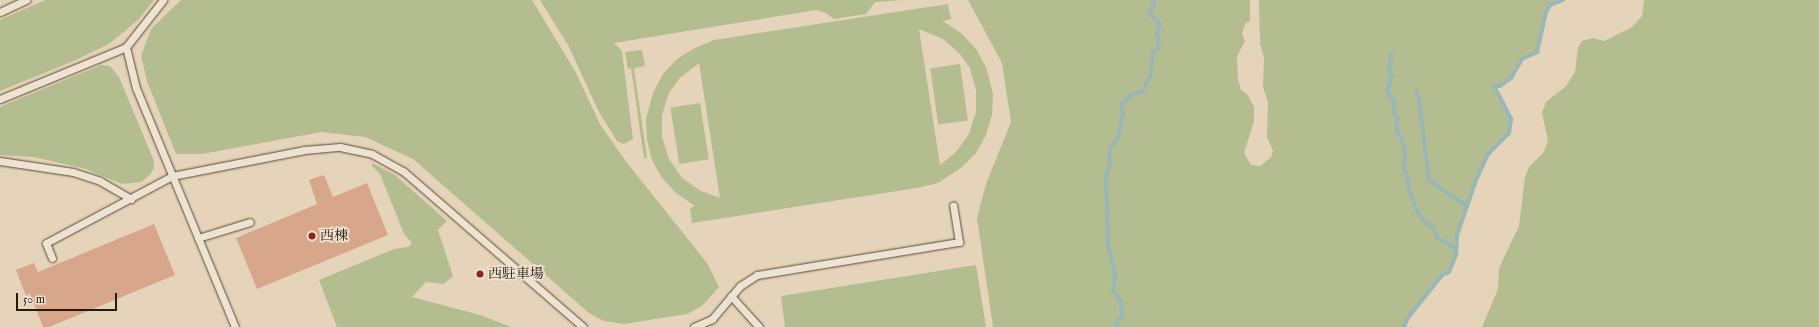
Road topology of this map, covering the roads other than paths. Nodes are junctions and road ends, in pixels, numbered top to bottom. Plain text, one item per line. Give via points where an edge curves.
1 (26, 0) edge
2 (163, 0) edge
3 (0, 12) edge
4 (126, 47) junction
5 (0, 99) edge
6 (0, 161) edge
7 (172, 176) junction
8 (131, 199) junction
9 (954, 205) dead end
10 (250, 222) dead end
11 (198, 238) junction
12 (52, 258) dead end
13 (732, 296) junction
14 (235, 327) edge
15 (583, 327) edge
16 (694, 327) edge
17 (759, 327) edge

1 - 3 lane
2 - 4 lane
4 - 5 lane
4 - 7 lane via 131,76
6 - 8 lane via 73,172 100,181
7 - 8 lane
7 - 11 lane
7 - 15 lane via 318,148 340,147 372,154 394,164 412,178
8 - 12 lane via 46,243
9 - 13 lane via 959,242 757,275 745,282
10 - 11 lane
11 - 14 lane
13 - 16 lane via 712,319
13 - 17 lane

